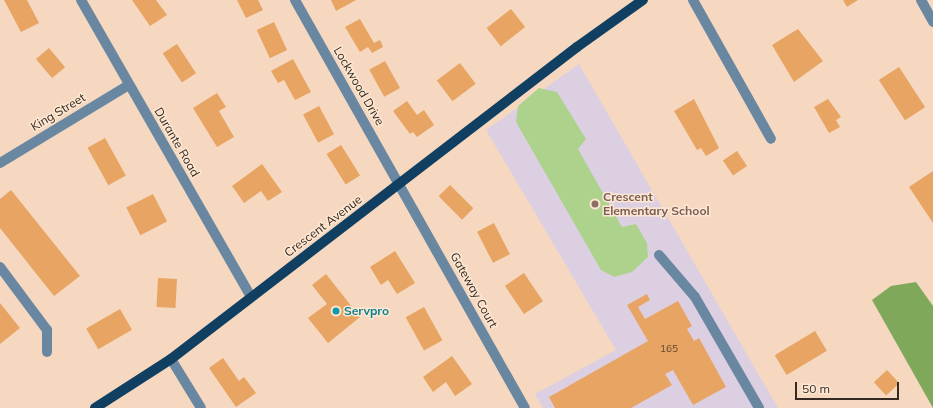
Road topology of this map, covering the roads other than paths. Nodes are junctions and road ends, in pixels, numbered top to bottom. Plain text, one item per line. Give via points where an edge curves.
1 (81, 0) edge
2 (295, 0) edge
3 (643, 0) edge
4 (693, 0) edge
5 (921, 0) edge
6 (933, 22) edge
7 (129, 85) junction
8 (771, 139) dead end
9 (0, 163) edge
10 (400, 184) junction
11 (659, 255) dead end
12 (0, 268) edge
13 (251, 297) junction
14 (47, 352) dead end
15 (171, 359) junction
16 (95, 408) edge
17 (201, 408) edge
18 (525, 408) edge
19 (759, 408) edge

1 - 7 street, Durante Road
2 - 10 street, Lockwood Drive
3 - 10 main road, Crescent Avenue via 562,58
4 - 8 street
5 - 6 street
7 - 9 street, King Street
7 - 13 street, Durante Road
10 - 13 main road, Crescent Avenue
10 - 18 street, Gateway Court
11 - 19 street via 695,297
12 - 14 street via 47,330
13 - 15 main road, Crescent Avenue
15 - 16 main road, Crescent Avenue
15 - 17 street

